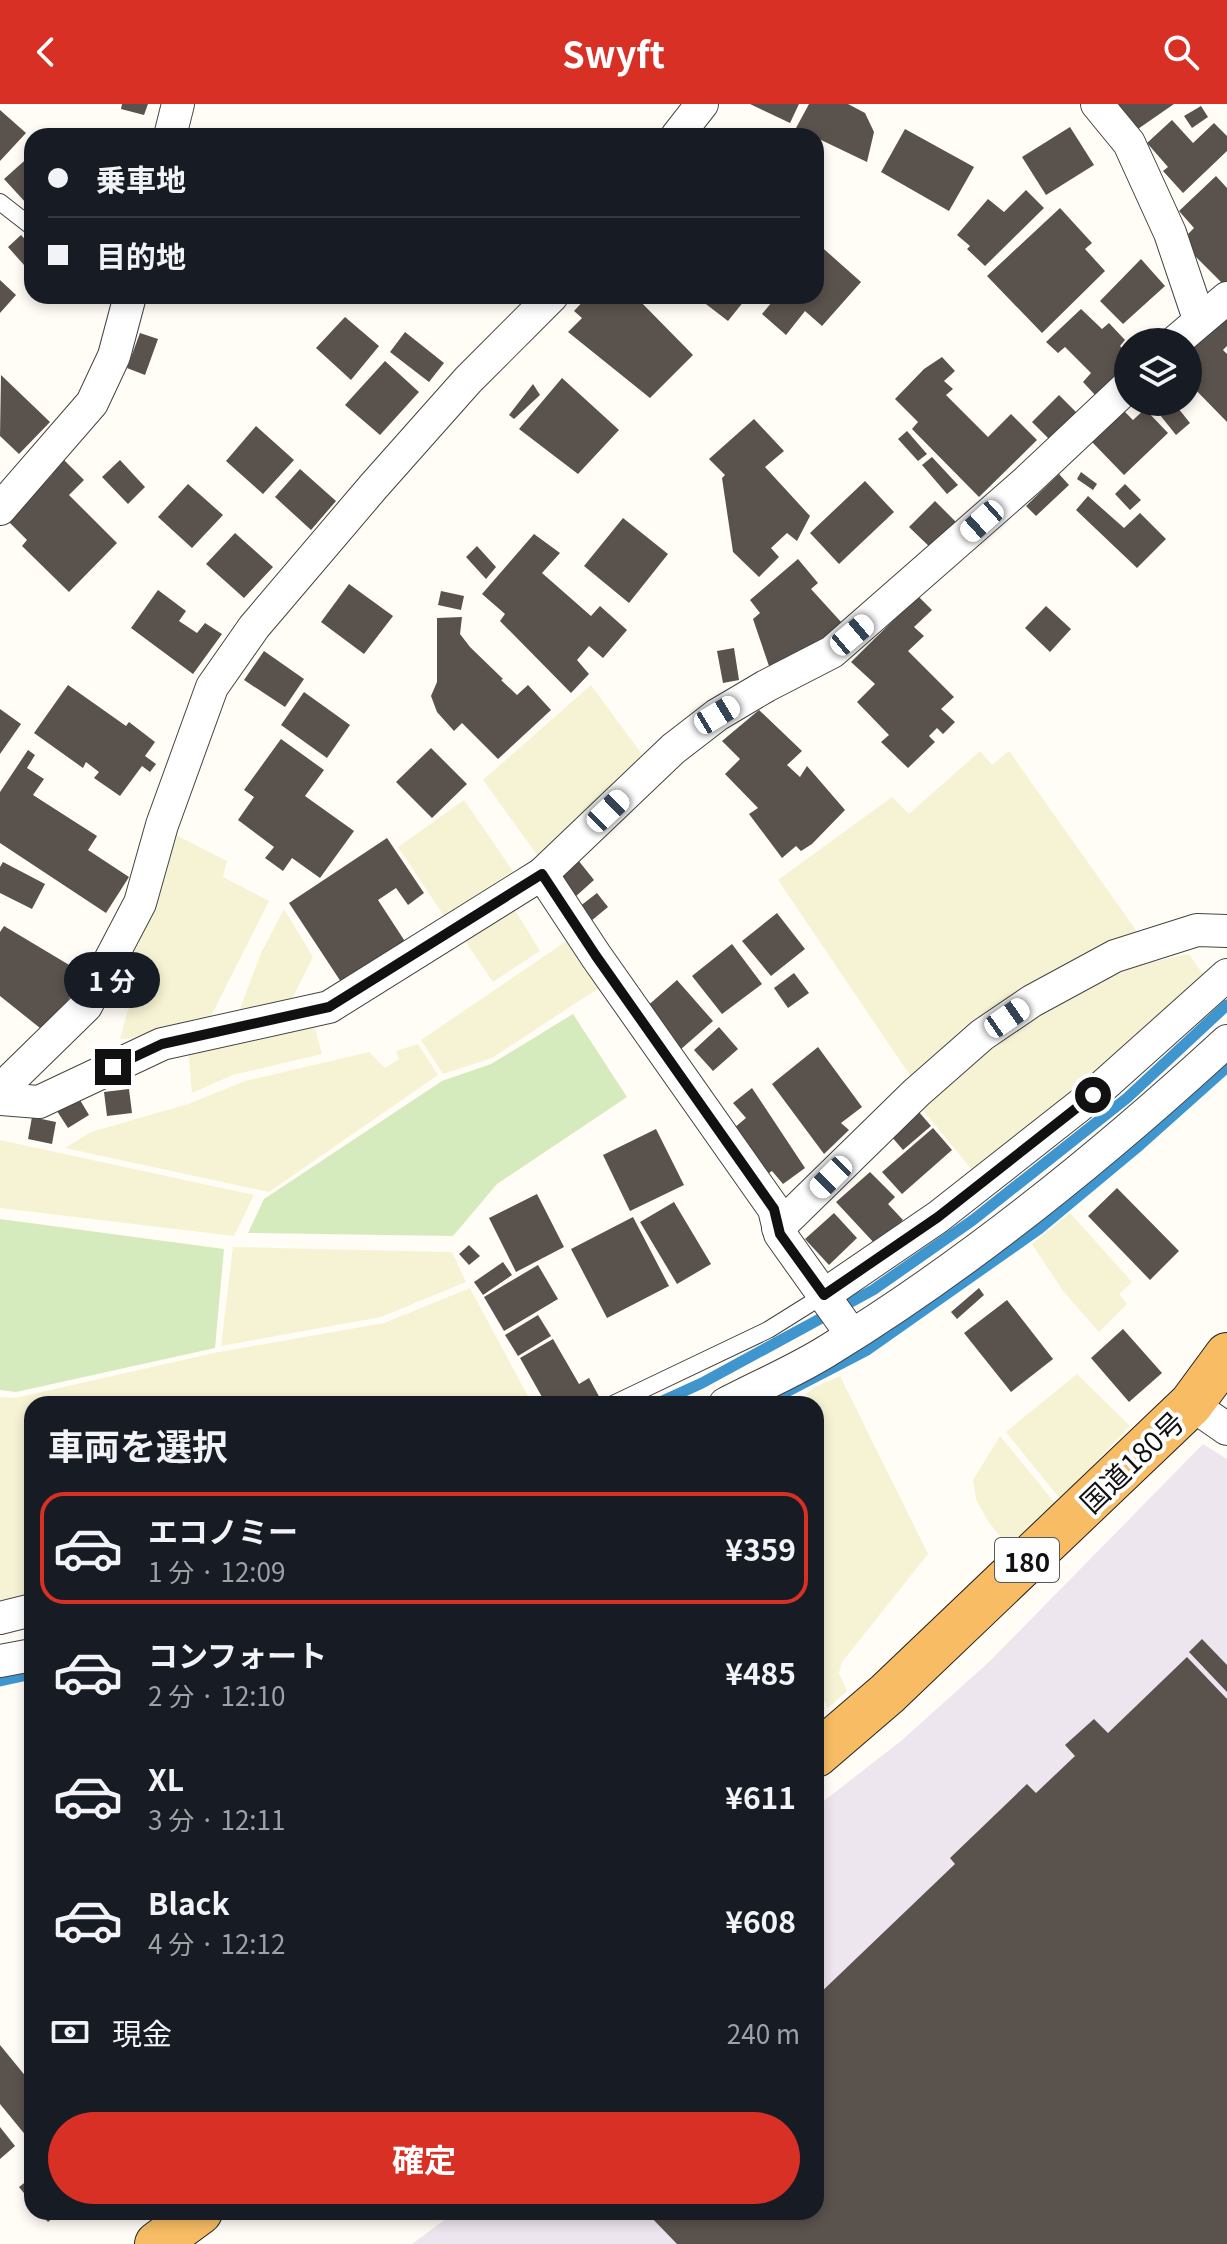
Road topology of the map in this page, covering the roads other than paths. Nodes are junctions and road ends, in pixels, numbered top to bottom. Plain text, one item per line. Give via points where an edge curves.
1 (178, 104) edge
2 (702, 104) edge
3 (1097, 104) edge
4 (172, 128) edge
5 (683, 128) edge
6 (0, 202) edge
7 (24, 221) edge
8 (1227, 298) edge
9 (124, 304) edge
10 (544, 304) edge
11 (1199, 319) junction
12 (1190, 328) edge
13 (1114, 399) edge
14 (0, 509) edge
15 (542, 874) junction
16 (1227, 931) edge
17 (1227, 975) edge
18 (1227, 1041) edge
19 (0, 1090) edge
20 (0, 1099) edge
21 (778, 1228) junction
22 (837, 1314) junction
23 (1227, 1355) edge
24 (630, 1396) edge
25 (740, 1396) edge
26 (1191, 1404) junction
27 (1227, 1429) edge
28 (24, 1612) edge
29 (0, 1618) edge
30 (24, 1656) edge
31 (0, 1661) edge
32 (824, 1748) edge
33 (189, 2220) edge
34 (157, 2244) edge

1 - 4 street
2 - 5 street
3 - 11 street via 1129,143 1170,233
6 - 7 lane
8 - 11 street
9 - 14 street via 114,356 92,403
10 - 19 street via 373,487 254,627 212,687 140,903 120,942 86,1006
11 - 12 street
13 - 15 street via 832,652 717,715 673,749
15 - 20 street via 329,1007 162,1044 39,1102
15 - 21 street via 774,1209
16 - 21 street via 1197,930 1115,956 1032,1001 982,1035 916,1093
17 - 22 street via 1093,1095 938,1217
18 - 22 street via 977,1251
21 - 22 street
22 - 24 lane via 768,1330
22 - 25 street via 825,1352
23 - 26 highway, 国道180号 / 180
26 - 27 street
26 - 32 highway, 国道180号 / 180
28 - 29 street
30 - 31 street
33 - 34 highway

